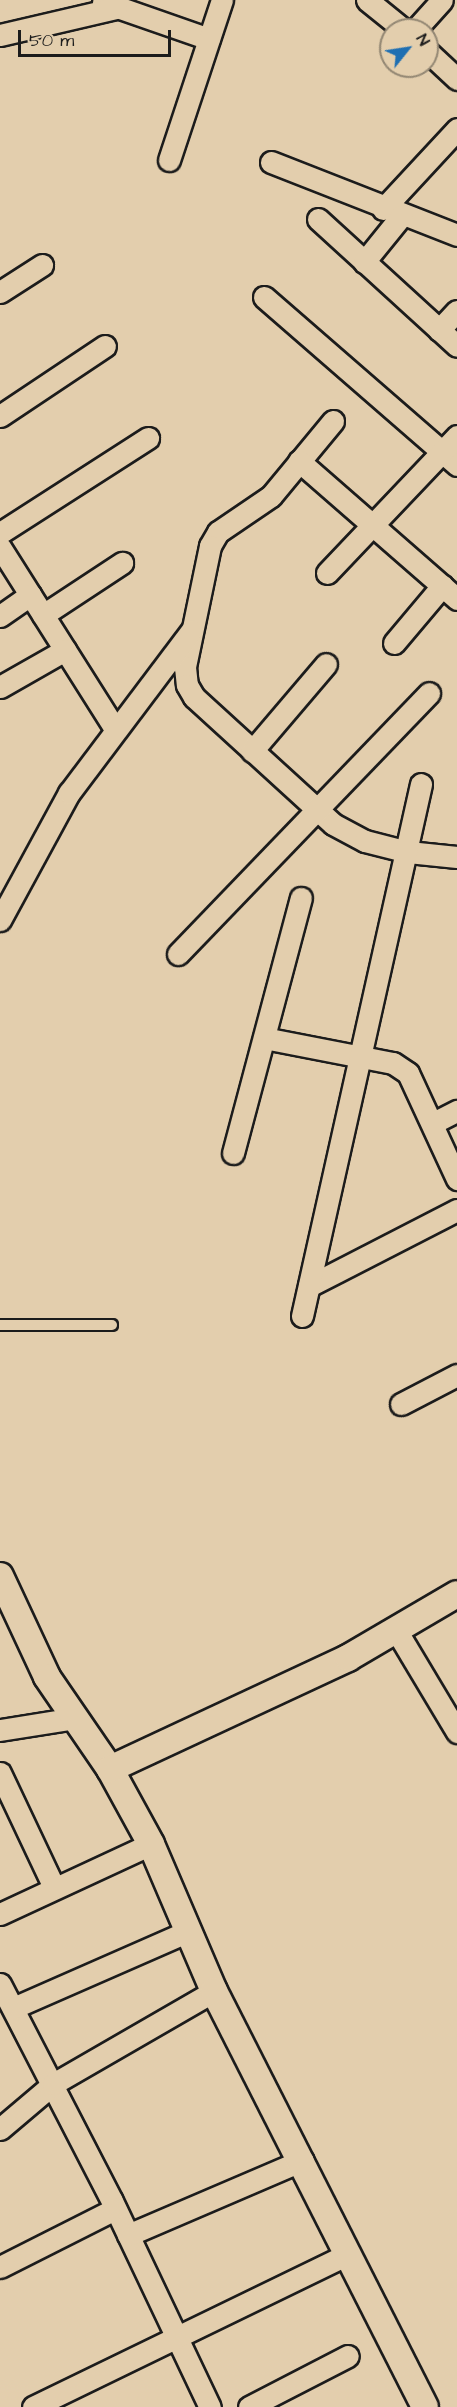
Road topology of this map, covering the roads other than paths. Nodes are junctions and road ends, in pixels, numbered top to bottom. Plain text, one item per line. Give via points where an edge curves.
1 (222, 0) edge
2 (367, 0) edge
3 (442, 0) edge
4 (108, 4) edge
5 (389, 18) edge
6 (426, 18) edge
7 (0, 35) edge
8 (208, 39) junction
9 (439, 62) edge
10 (457, 79) edge
11 (457, 129) edge
12 (169, 160) dead end
13 (271, 162) dead end
14 (392, 212) junction
15 (318, 219) dead end
16 (457, 235) edge
17 (364, 262) junction
18 (42, 266) dead end
19 (0, 292) edge
20 (264, 297) dead end
21 (457, 311) edge
22 (439, 330) junction
23 (105, 346) dead end
24 (457, 346) edge
25 (0, 416) edge
26 (333, 421) dead end
27 (148, 438) dead end
28 (452, 451) edge
29 (299, 462) junction
30 (374, 527) junction
31 (0, 533) edge
32 (0, 547) edge
33 (122, 563) dead end
34 (327, 573) dead end
35 (449, 592) edge
36 (30, 595) junction
37 (43, 615) junction
38 (0, 616) edge
39 (193, 628) junction
40 (394, 643) dead end
41 (65, 650) junction
42 (326, 664) dead end
43 (0, 687) edge
44 (429, 693) dead end
45 (115, 729) junction
46 (252, 751) junction
47 (422, 784) dead end
48 (317, 810) junction
49 (408, 852) junction
50 (457, 857) edge
51 (301, 898) dead end
52 (0, 920) edge
53 (178, 954) dead end
54 (264, 1038) junction
55 (361, 1056) junction
56 (457, 1111) edge
57 (433, 1123) junction
58 (233, 1153) dead end
59 (457, 1179) edge
60 (457, 1210) edge
61 (309, 1286) junction
62 (302, 1316) dead end
63 (0, 1325) edge
64 (112, 1325) dead end
65 (457, 1375) edge
66 (401, 1404) dead end
67 (0, 1582) edge
68 (457, 1594) edge
69 (396, 1630) junction
70 (76, 1718) junction
71 (0, 1730) edge
72 (457, 1732) edge
73 (110, 1770) junction
74 (0, 1773) edge
75 (151, 1844) junction
76 (54, 1887) junction
77 (0, 1914) edge
78 (186, 1932) junction
79 (0, 1984) edge
80 (214, 1991) junction
81 (13, 2008) junction
82 (53, 2084) junction
83 (0, 2129) edge
84 (303, 2160) junction
85 (115, 2209) junction
86 (128, 2235) junction
87 (348, 2254) junction
88 (0, 2267) edge
89 (176, 2337) junction
90 (348, 2356) dead end
91 (33, 2407) edge
92 (210, 2407) edge
93 (249, 2407) edge
94 (425, 2407) edge

1 - 8 street
2 - 5 street
3 - 6 street
4 - 7 street
4 - 8 street
8 - 12 street
9 - 10 street
11 - 14 street
13 - 14 street
14 - 16 street
14 - 17 street
15 - 17 street
17 - 22 street
18 - 19 street
20 - 28 street
21 - 22 street
22 - 24 street
23 - 25 street
26 - 29 street
27 - 31 street
28 - 30 street
29 - 30 street
29 - 39 street via 259,506 218,532 210,546
30 - 34 street
30 - 35 street
32 - 36 street
33 - 37 street
35 - 40 street
36 - 37 street
36 - 38 street
37 - 41 street
39 - 45 street
39 - 46 street via 185,668 187,685 194,697
41 - 43 street
41 - 45 street
42 - 46 street
44 - 48 street
45 - 52 street via 69,793
46 - 48 street
47 - 49 street
48 - 49 street via 346,833
48 - 53 street
49 - 50 street
49 - 55 street
51 - 54 street
54 - 55 street
54 - 58 street
55 - 57 street via 393,1063 408,1073
55 - 61 street
56 - 57 street
57 - 59 street
60 - 61 street
61 - 62 street
63 - 64 lane
65 - 66 street
67 - 70 street via 47,1677
68 - 69 street
69 - 72 street
69 - 73 street via 309,1676
70 - 71 street
70 - 73 street
73 - 75 street
74 - 76 street
75 - 76 street
75 - 78 street
76 - 77 street
78 - 80 street
78 - 81 street
79 - 81 street
80 - 82 street
80 - 84 street
81 - 82 street
82 - 83 street
82 - 85 street
84 - 86 street
84 - 87 street
85 - 86 street
85 - 88 street
86 - 89 street
87 - 89 street
87 - 94 street
89 - 91 street
89 - 92 street
90 - 93 street

